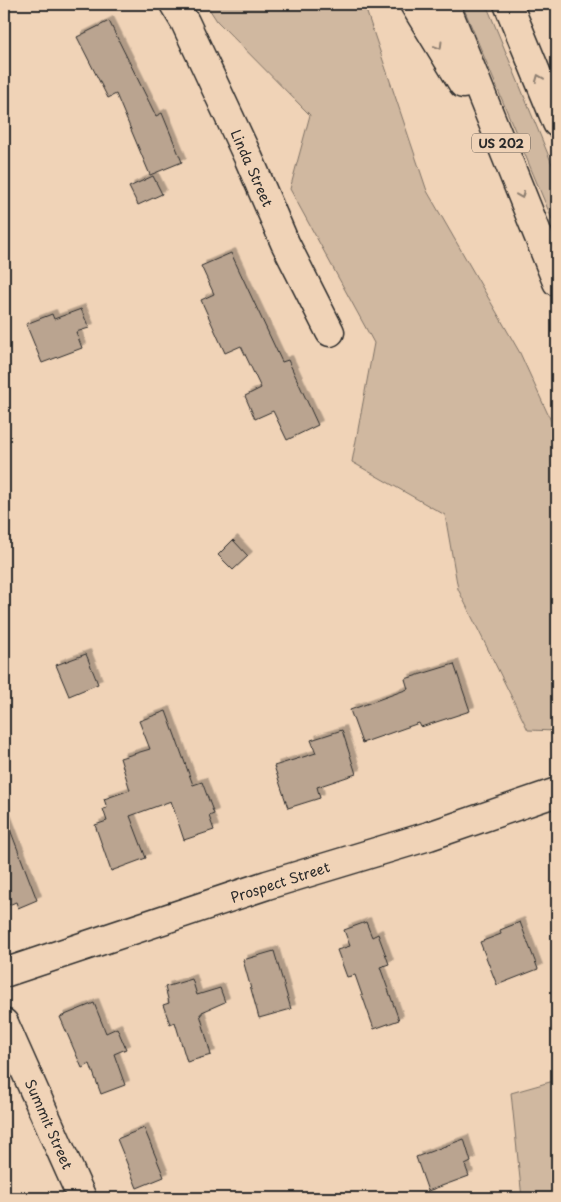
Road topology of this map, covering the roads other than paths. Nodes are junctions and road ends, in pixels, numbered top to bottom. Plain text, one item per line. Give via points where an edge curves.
1 (174, 4) edge
2 (414, 4) edge
3 (445, 4) edge
4 (508, 4) edge
5 (557, 123) edge
6 (506, 156) junction
7 (557, 282) edge
8 (330, 332) dead end
9 (557, 792) edge
10 (4, 973) edge
11 (4, 1023) edge
12 (82, 1198) edge

1 - 8 street, Linda Street
2 -> 6 street
3 - 6 street, US 202
5 -> 4 street
6 -> 7 street, US 202
9 - 10 street, Prospect Street
11 - 12 street, Summit Street

